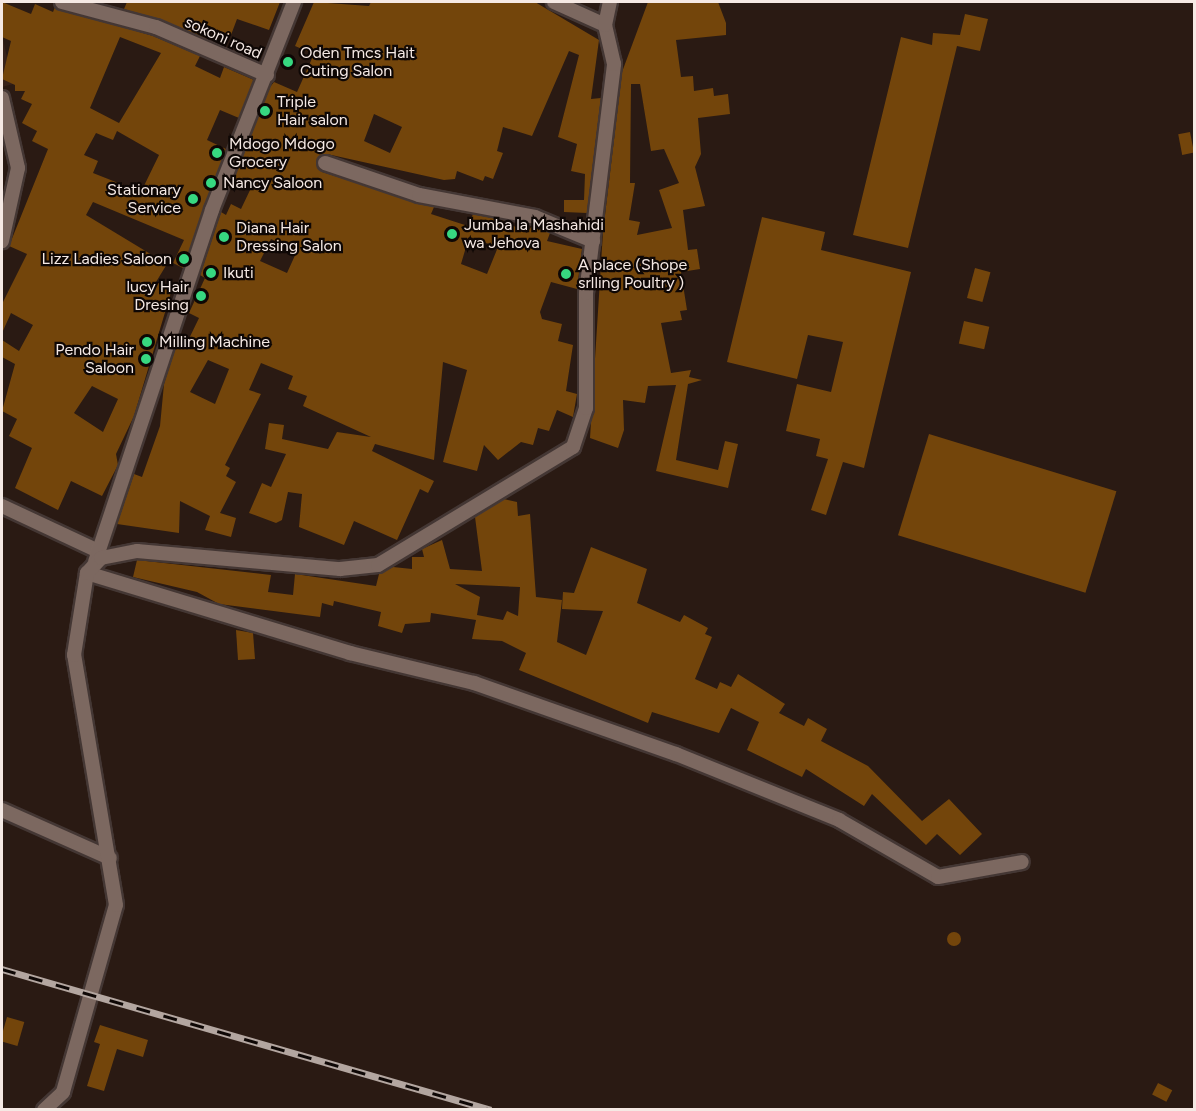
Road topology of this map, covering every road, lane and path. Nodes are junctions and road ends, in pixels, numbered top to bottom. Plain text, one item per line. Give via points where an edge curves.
1 (62, 2) edge
2 (294, 2) edge
3 (554, 2) edge
4 (610, 2) edge
5 (604, 25) junction
6 (267, 75) junction
7 (2, 98) edge
8 (326, 163) dead end
9 (2, 240) edge
10 (593, 241) junction
11 (2, 506) edge
12 (93, 562) junction
13 (2, 810) edge
14 (110, 858) junction
15 (1022, 862) dead end
16 (63, 1092) junction
17 (44, 1110) edge
18 (60, 1110) edge

1 - 6 street, sokoni road via 156,27
2 - 6 street
3 - 5 street
4 - 5 street
5 - 10 street via 614,64
6 - 12 street via 175,316
7 - 9 street via 18,168
8 - 10 street via 419,195 535,217
10 - 12 street via 586,293 586,408 577,441 564,455 378,565 340,569 137,551
11 - 12 street
12 - 14 street via 76,615 74,655
12 - 15 street via 350,653 474,683 676,754 839,820 938,877
13 - 14 street
14 - 16 street via 117,887 114,915
16 - 17 street
16 - 18 street

